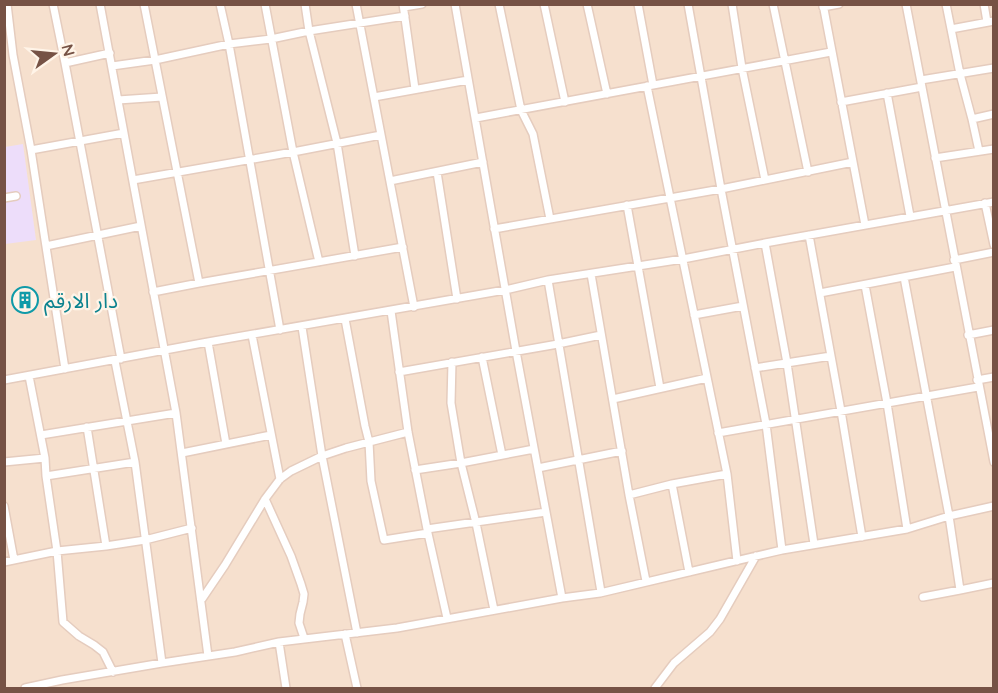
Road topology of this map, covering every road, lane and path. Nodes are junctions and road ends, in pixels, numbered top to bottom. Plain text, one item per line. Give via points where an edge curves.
1 (7, 4) edge
2 (53, 4) edge
3 (100, 4) edge
4 (144, 4) edge
5 (220, 4) edge
6 (265, 4) edge
7 (305, 4) edge
8 (356, 4) edge
9 (422, 4) edge
10 (499, 4) edge
11 (544, 4) edge
12 (587, 4) edge
13 (638, 4) edge
14 (688, 4) edge
15 (732, 4) edge
16 (773, 4) edge
17 (839, 4) edge
18 (946, 4) edge
19 (984, 4) edge
20 (458, 5) edge
21 (908, 5) edge
22 (404, 6) edge
23 (823, 6) edge
24 (405, 16) junction
25 (990, 22) edge
26 (360, 23) junction
27 (951, 29) junction
28 (309, 31) junction
29 (271, 39) junction
30 (229, 45) junction
31 (831, 52) junction
32 (110, 53) junction
33 (14, 55) junction
34 (4, 57) edge
35 (155, 60) junction
36 (784, 61) junction
37 (65, 63) junction
38 (112, 66) junction
39 (742, 68) junction
40 (993, 68) edge
41 (960, 74) junction
42 (702, 77) junction
43 (468, 80) junction
44 (922, 83) junction
45 (650, 86) junction
46 (415, 89) junction
47 (887, 93) junction
48 (607, 94) junction
49 (162, 97) junction
50 (374, 97) junction
51 (118, 100) junction
52 (565, 102) junction
53 (841, 102) junction
54 (521, 110) junction
55 (993, 114) edge
56 (476, 118) junction
57 (972, 119) junction
58 (124, 133) junction
59 (381, 135) junction
60 (80, 140) junction
61 (337, 143) junction
62 (993, 149) edge
63 (31, 150) junction
64 (979, 151) junction
65 (293, 152) junction
66 (935, 158) junction
67 (250, 159) junction
68 (483, 162) junction
69 (853, 162) junction
70 (177, 172) junction
71 (437, 172) junction
72 (808, 172) junction
73 (133, 180) junction
74 (765, 180) junction
75 (390, 181) junction
76 (721, 189) junction
77 (16, 196) dead end
78 (4, 198) edge
79 (670, 198) junction
80 (989, 202) edge
81 (627, 205) junction
82 (944, 210) junction
83 (910, 216) junction
84 (550, 219) junction
85 (865, 225) junction
86 (141, 226) junction
87 (494, 229) junction
88 (810, 235) junction
89 (98, 236) junction
90 (765, 243) junction
91 (993, 245) edge
92 (46, 246) junction
93 (403, 247) junction
94 (732, 249) junction
95 (993, 252) edge
96 (355, 256) junction
97 (683, 259) junction
98 (319, 262) junction
99 (955, 264) junction
100 (638, 266) junction
101 (270, 271) junction
102 (591, 274) junction
103 (904, 277) junction
104 (548, 280) junction
105 (199, 283) junction
106 (865, 285) junction
107 (505, 290) junction
108 (153, 292) junction
109 (820, 293) junction
110 (457, 299) junction
111 (743, 306) junction
112 (414, 307) junction
113 (391, 311) junction
114 (694, 315) junction
115 (345, 319) junction
116 (302, 327) junction
117 (280, 330) junction
118 (993, 330) edge
119 (601, 334) junction
120 (252, 335) junction
121 (968, 335) junction
122 (208, 342) junction
123 (558, 344) junction
124 (516, 351) junction
125 (164, 352) junction
126 (831, 356) junction
127 (482, 357) junction
128 (118, 360) junction
129 (452, 362) junction
130 (787, 363) junction
131 (755, 368) junction
132 (65, 369) junction
133 (399, 372) junction
134 (29, 376) junction
135 (993, 377) edge
136 (707, 378) junction
137 (4, 380) edge
138 (978, 383) junction
139 (660, 388) junction
140 (927, 397) junction
141 (613, 399) junction
142 (887, 403) junction
143 (841, 411) junction
144 (176, 413) junction
145 (796, 419) junction
146 (127, 420) junction
147 (766, 424) junction
148 (990, 425) edge
149 (87, 427) junction
150 (408, 432) junction
151 (718, 433) junction
152 (41, 435) junction
153 (271, 435) junction
154 (369, 442) junction
155 (226, 444) junction
156 (534, 449) junction
157 (622, 451) junction
158 (182, 453) junction
159 (502, 455) junction
160 (322, 456) junction
161 (45, 458) junction
162 (578, 460) junction
163 (4, 462) edge
164 (135, 462) junction
165 (993, 462) edge
166 (461, 463) junction
167 (538, 468) junction
168 (94, 469) junction
169 (415, 470) junction
170 (727, 474) junction
171 (46, 476) junction
172 (280, 479) junction
173 (672, 484) junction
174 (629, 495) junction
175 (265, 499) junction
176 (4, 506) edge
177 (993, 506) edge
178 (546, 512) junction
179 (950, 516) junction
180 (476, 523) junction
181 (192, 528) junction
182 (907, 529) junction
183 (428, 531) junction
184 (862, 537) junction
185 (145, 540) junction
186 (814, 544) junction
187 (106, 546) junction
188 (782, 550) junction
189 (57, 551) junction
190 (756, 556) junction
191 (14, 560) junction
192 (737, 561) junction
193 (4, 562) edge
194 (689, 572) junction
195 (646, 581) junction
196 (993, 583) edge
197 (960, 590) junction
198 (601, 592) junction
199 (923, 597) dead end
200 (562, 598) junction
201 (202, 599) junction
202 (494, 610) junction
203 (447, 618) junction
204 (357, 633) junction
205 (345, 634) junction
206 (304, 638) junction
207 (279, 642) junction
208 (208, 656) junction
209 (162, 663) junction
210 (113, 672) junction
211 (25, 688) edge
212 (286, 688) edge
213 (357, 688) edge
214 (655, 688) edge

1 - 33 street
2 - 37 street
3 - 32 street
4 - 35 street
5 - 30 street
6 - 29 street
7 - 28 street
8 - 26 street
9 - 22 street
10 - 54 street
11 - 52 street
12 - 48 street
13 - 45 street
14 - 42 street
15 - 39 street
16 - 36 street
17 - 23 street
18 - 27 street
19 - 25 street
20 - 43 street
21 - 44 street
22 - 24 street
23 - 31 street
24 - 26 street
24 - 46 street
25 - 27 street
26 - 28 street
26 - 50 street
27 - 41 street
28 - 29 street
28 - 61 street
29 - 30 street
29 - 65 street
30 - 35 street
30 - 67 street
31 - 36 street
31 - 53 street
32 - 37 street
32 - 38 street
33 - 34 street
33 - 63 street
35 - 38 street
35 - 49 street
36 - 39 street
36 - 72 street
37 - 60 street
38 - 51 street
39 - 42 street
39 - 74 street
40 - 41 street
41 - 44 street
41 - 57 street
42 - 45 street
42 - 76 street
43 - 46 street
43 - 56 street
44 - 47 street
44 - 66 street
45 - 48 street
45 - 79 street
46 - 50 street
47 - 53 street
47 - 83 street
48 - 52 street
49 - 51 street
49 - 70 street
50 - 59 street
51 - 58 street
52 - 54 street
53 - 69 street
54 - 56 street
54 - 84 street via 533,134
55 - 57 street
56 - 68 street
57 - 64 street
58 - 60 street
58 - 73 street
59 - 61 street
59 - 75 street
60 - 63 street
60 - 89 street
61 - 65 street
61 - 96 street
62 - 64 street
63 - 92 street
64 - 66 street
65 - 67 street
65 - 98 street
66 - 82 street
67 - 70 street
67 - 101 street
68 - 71 street
68 - 87 street
69 - 72 street
69 - 85 street
70 - 73 street
70 - 105 street
71 - 75 street
71 - 110 street
72 - 74 street
73 - 86 street
74 - 76 street
75 - 93 street
76 - 79 street
76 - 94 street
77 - 78 street
79 - 81 street
79 - 97 street
80 - 82 street
80 - 91 street
81 - 84 street
81 - 100 street
82 - 83 street
82 - 99 street
83 - 85 street
84 - 87 street
85 - 88 street
86 - 89 street
86 - 108 street
87 - 107 street
88 - 90 street
88 - 109 street
89 - 92 street
89 - 128 street
90 - 94 street
90 - 130 street
92 - 132 street
93 - 96 street
93 - 112 street
94 - 97 street
94 - 111 street
95 - 99 street
96 - 98 street
97 - 100 street
97 - 114 street
98 - 101 street
99 - 103 street
99 - 121 street
100 - 102 street
100 - 139 street
101 - 105 street
101 - 117 street
102 - 104 street
102 - 119 street
103 - 106 street
103 - 140 street
104 - 107 street
104 - 123 street
105 - 108 street
106 - 109 street
106 - 142 street
107 - 110 street
107 - 124 street
108 - 125 street
109 - 126 street
110 - 112 street
111 - 114 street
111 - 131 street
112 - 113 street
113 - 115 street
113 - 133 street
114 - 136 street
115 - 116 street
115 - 154 street
116 - 117 street
116 - 160 street
117 - 120 street
118 - 121 street
119 - 123 street
119 - 141 street
120 - 122 street
120 - 153 street
121 - 138 street
122 - 125 street
122 - 155 street
123 - 124 street
123 - 162 street
124 - 127 street
124 - 156 street
125 - 128 street
125 - 144 street
126 - 130 street
126 - 143 street
127 - 129 street
127 - 159 street
128 - 132 street
128 - 146 street
129 - 133 street
129 - 166 street via 451,403
130 - 131 street
130 - 145 street
131 - 147 street
132 - 134 street
133 - 150 street
134 - 137 street
134 - 152 street
135 - 138 street
136 - 139 street
136 - 151 street
138 - 140 street
138 - 148 street
139 - 141 street
140 - 142 street
140 - 179 street
141 - 157 street
142 - 143 street
142 - 182 street
143 - 145 street
143 - 184 street
144 - 146 street
144 - 158 street
145 - 147 street
145 - 186 street
146 - 149 street
146 - 164 street
147 - 151 street
147 - 188 street
148 - 165 street
149 - 152 street
149 - 168 street
150 - 154 street
150 - 169 street
151 - 170 street
152 - 161 street
153 - 155 street
153 - 172 street
154 - 160 street
154 - 183 street via 371,481 384,540
155 - 158 street
156 - 159 street
156 - 167 street
157 - 162 street
157 - 174 street
158 - 181 street
159 - 166 street
160 - 172 street
160 - 204 street
161 - 163 street
161 - 171 street
162 - 167 street
162 - 198 street
164 - 168 street
164 - 185 street
166 - 169 street
166 - 180 street
167 - 178 street
168 - 171 street
168 - 187 street
169 - 183 street
170 - 173 street
170 - 192 street
171 - 189 street
172 - 175 street
173 - 174 street
173 - 194 street
174 - 195 street
175 - 201 street
175 - 206 street via 301,584 299,623
176 - 191 street
177 - 179 street
178 - 180 street
178 - 200 street
179 - 182 street
179 - 197 street
180 - 183 street
180 - 202 street
181 - 185 street
181 - 201 street
182 - 184 street
183 - 203 street
184 - 186 street
185 - 187 street
185 - 209 street
186 - 188 street
187 - 189 street
188 - 190 street
189 - 191 street
189 - 210 street via 63,622 103,652
190 - 192 street
190 - 214 street via 711,632 674,663
191 - 193 street
192 - 194 street
194 - 195 street
195 - 198 street
196 - 197 street
197 - 199 street
198 - 200 street
200 - 202 street
201 - 208 street
202 - 203 street
203 - 204 street
204 - 205 street
205 - 206 street
205 - 213 street
206 - 207 street
207 - 208 street
207 - 212 street
208 - 209 street
209 - 210 street
210 - 211 street

